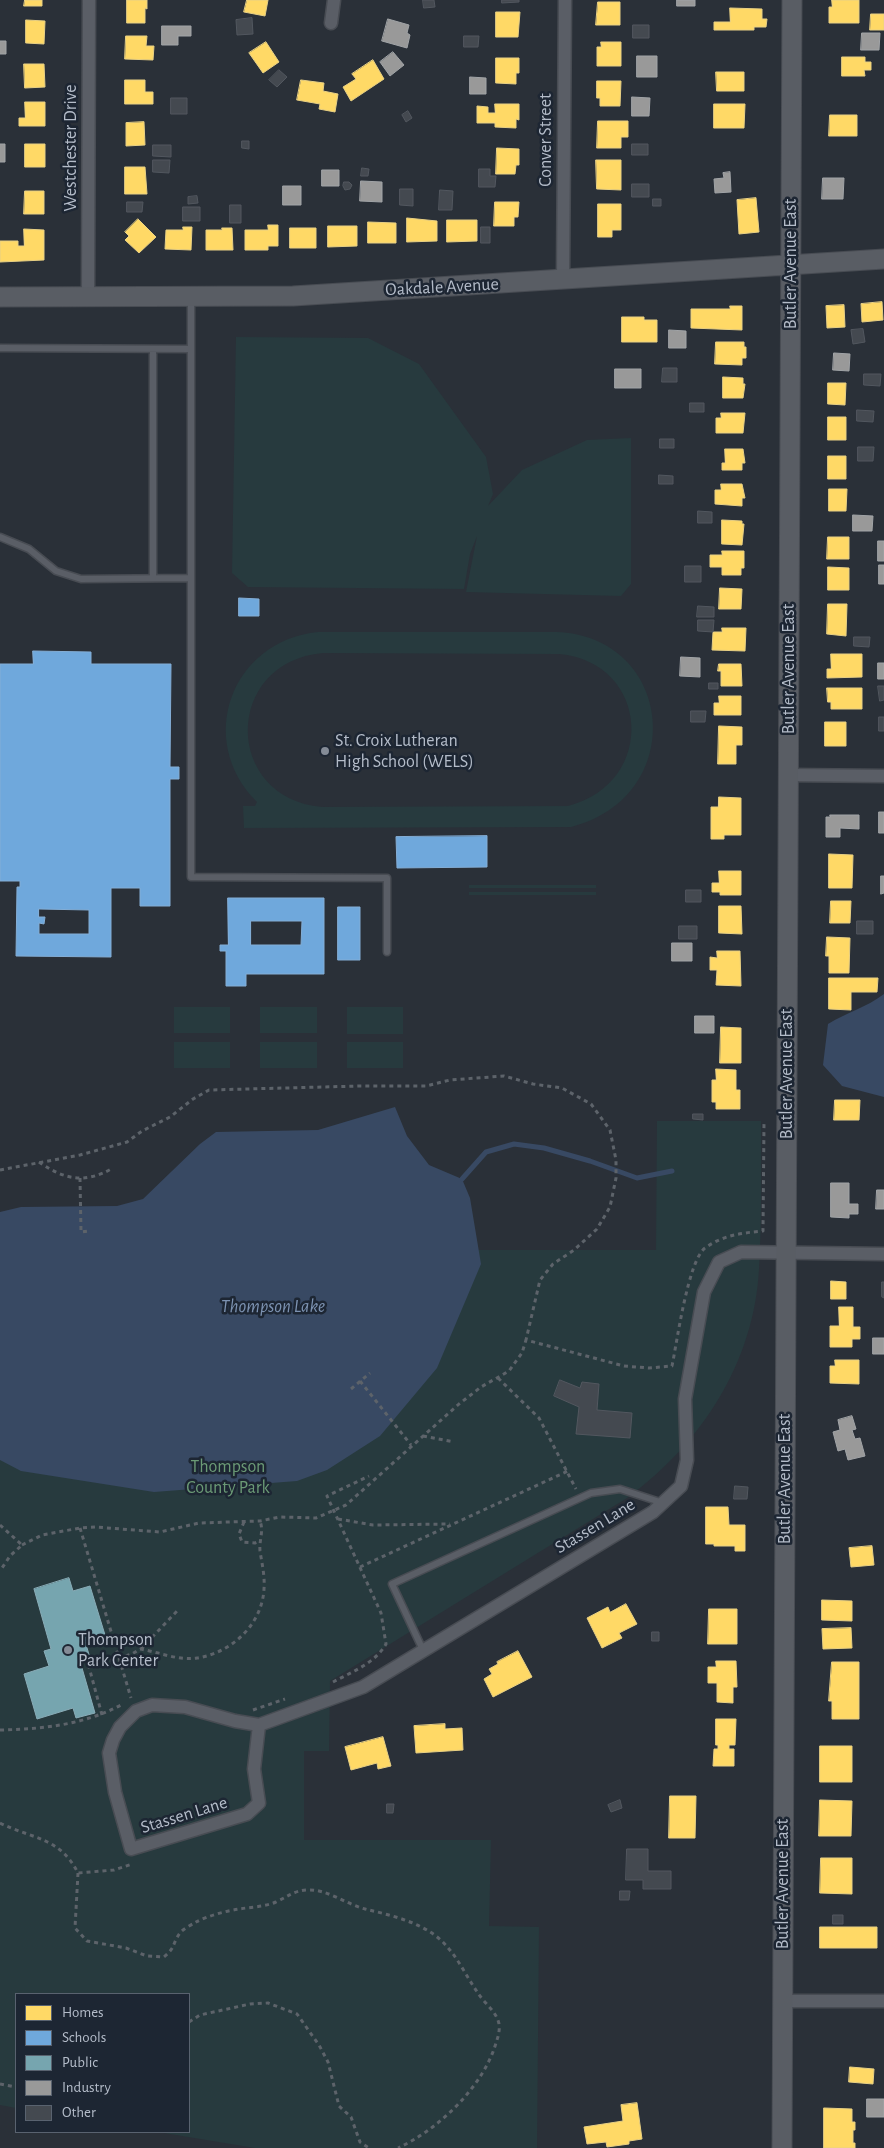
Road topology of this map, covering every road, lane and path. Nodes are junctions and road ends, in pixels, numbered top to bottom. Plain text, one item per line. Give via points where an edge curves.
1 (89, 0) edge
2 (334, 0) edge
3 (564, 0) edge
4 (792, 0) edge
5 (330, 23) dead end
6 (884, 259) edge
7 (791, 266) junction
8 (563, 280) junction
9 (88, 296) junction
10 (191, 296) junction
11 (0, 297) edge
12 (0, 348) edge
13 (153, 349) junction
14 (191, 349) junction
15 (0, 537) edge
16 (153, 578) junction
17 (191, 578) junction
18 (789, 775) junction
19 (884, 776) edge
20 (387, 952) dead end
21 (764, 1124) dead end
22 (39, 1162) junction
23 (113, 1168) dead end
24 (0, 1170) edge
25 (80, 1178) junction
26 (88, 1231) dead end
27 (786, 1254) junction
28 (884, 1254) edge
29 (526, 1340) junction
30 (370, 1373) dead end
31 (498, 1378) junction
32 (360, 1381) junction
33 (351, 1389) dead end
34 (422, 1436) junction
35 (454, 1442) dead end
36 (411, 1446) junction
37 (568, 1471) junction
38 (369, 1476) dead end
39 (580, 1498) junction
40 (663, 1503) junction
41 (334, 1510) junction
42 (338, 1519) junction
43 (260, 1520) junction
44 (244, 1521) junction
45 (453, 1524) junction
46 (0, 1526) edge
47 (80, 1528) junction
48 (261, 1540) junction
49 (22, 1545) junction
50 (360, 1567) junction
51 (0, 1571) edge
52 (178, 1610) dead end
53 (140, 1650) junction
54 (423, 1650) junction
55 (119, 1658) junction
56 (324, 1685) dead end
57 (139, 1697) dead end
58 (286, 1698) dead end
59 (131, 1700) junction
60 (249, 1712) dead end
61 (102, 1715) junction
62 (259, 1725) junction
63 (0, 1730) edge
64 (0, 1823) edge
65 (135, 1863) dead end
66 (78, 1873) junction
67 (783, 2001) junction
68 (884, 2001) edge
69 (190, 2021) edge
70 (0, 2084) edge
71 (15, 2087) edge
72 (369, 2148) edge
73 (398, 2148) edge
74 (782, 2148) edge

1 - 9 street, Westchester Drive
2 - 5 street
3 - 8 street, Conver Street
4 - 7 street, Butler Avenue East
6 - 7 street, Oakdale Avenue
7 - 8 street, Oakdale Avenue
7 - 18 street, Butler Avenue East
8 - 10 street, Oakdale Avenue via 293,296
9 - 10 street, Oakdale Avenue
9 - 11 street, Oakdale Avenue
10 - 14 lane
12 - 13 lane
13 - 14 lane
13 - 16 lane
14 - 17 lane
15 - 16 lane via 30,549 56,571 81,579
16 - 17 lane
17 - 20 lane via 191,877 387,878
18 - 19 street
18 - 27 street, Butler Avenue East
21 - 29 path via 763,1231 729,1235 703,1249 692,1270 672,1366 624,1366
22 - 24 path
22 - 25 path via 53,1172
22 - 29 path via 128,1142 209,1090 426,1086 450,1080 504,1076 562,1088 591,1104 610,1130 616,1178 610,1207 597,1230 553,1264 540,1280
23 - 25 path via 95,1177
25 - 26 path via 81,1232
27 - 28 street, Stassen Lane
27 - 40 street, Stassen Lane via 741,1252 719,1262 704,1292 685,1399 687,1460 681,1486
27 - 67 street, Butler Avenue East
29 - 31 path via 518,1359 509,1371
30 - 32 path
31 - 34 path via 482,1387
31 - 37 path via 539,1418
32 - 33 path
32 - 36 path
34 - 35 path
34 - 36 path
36 - 41 path via 346,1505
37 - 39 path
37 - 45 path
38 - 41 path via 327,1496
39 - 40 lane via 620,1489
39 - 54 lane via 392,1584
40 - 54 street, Stassen Lane
41 - 42 path
41 - 43 path via 316,1518
42 - 45 path via 381,1526
42 - 50 path
43 - 44 path
43 - 48 path
44 - 47 path via 199,1523 160,1532 95,1526
44 - 48 path via 239,1534 242,1542
45 - 50 path
46 - 49 path
47 - 49 path via 42,1535
47 - 55 path
48 - 53 path via 264,1592 255,1620 246,1633 231,1646 196,1658 178,1658
49 - 51 path
50 - 56 path via 381,1613 386,1644 374,1659
52 - 53 path
53 - 55 path
54 - 62 street, Stassen Lane via 363,1687
55 - 59 path
55 - 61 path via 89,1668
57 - 59 path
58 - 60 path
59 - 61 path
61 - 63 path via 40,1729
62 - 62 street, Stassen Lane via 185,1707 152,1705 136,1710 120,1727 109,1753 115,1792 131,1849 246,1814 259,1803 254,1769
64 - 66 path via 60,1848
65 - 66 path via 114,1870
66 - 73 path via 74,1928 87,1941 126,1948 148,1956 164,1957 174,1949 180,1932 196,1922 276,1902 292,1893 309,1890 400,1918 433,1934 449,1948 491,2008 499,2023 499,2033 493,2054 466,2097 428,2131
67 - 68 street
67 - 74 street, Butler Avenue East
69 - 72 path via 200,2015 250,2004 268,2003 296,2014 328,2062 339,2106 350,2117 360,2142
70 - 71 path

